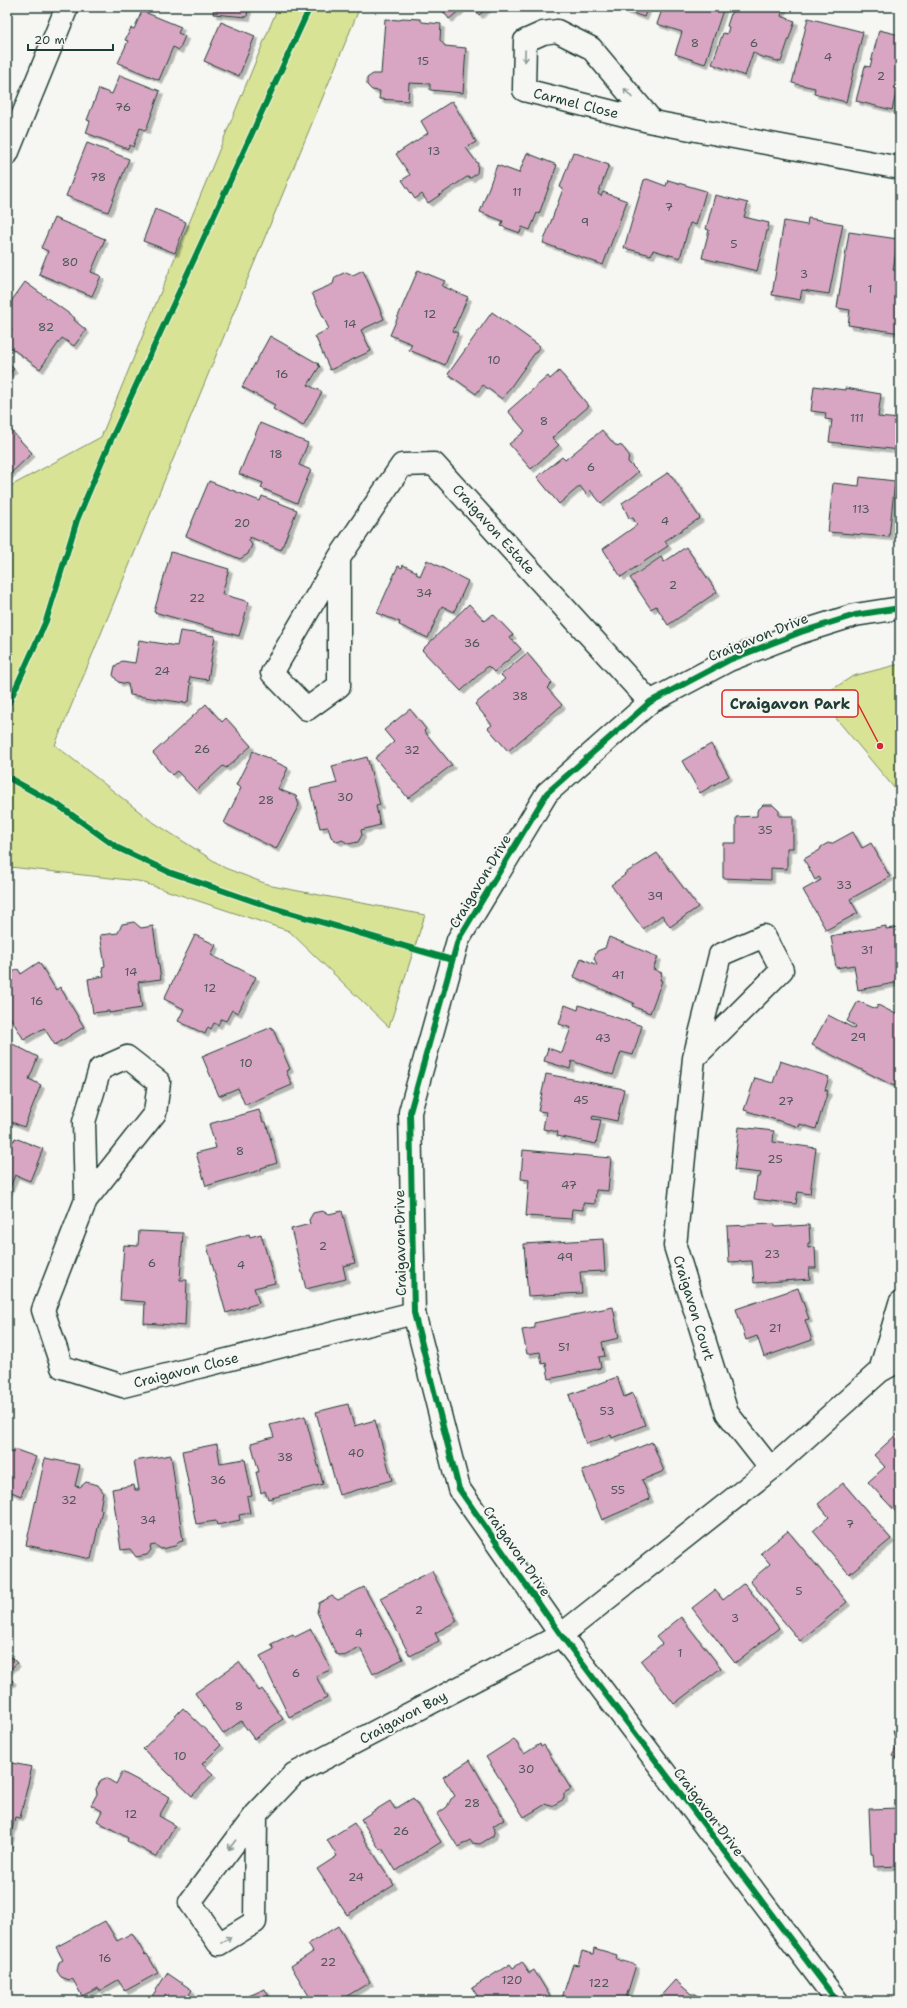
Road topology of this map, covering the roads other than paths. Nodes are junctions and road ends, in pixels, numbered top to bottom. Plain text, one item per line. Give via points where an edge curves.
1 (67, 7) edge
2 (653, 122) junction
3 (7, 154) edge
4 (900, 168) edge
5 (339, 558) junction
6 (900, 608) edge
7 (650, 702) junction
8 (694, 1058) junction
9 (86, 1200) junction
10 (900, 1303) edge
11 (414, 1313) junction
12 (900, 1360) edge
13 (880, 1371) junction
14 (771, 1469) junction
15 (561, 1635) junction
16 (256, 1814) junction
17 (837, 2001) edge

1 - 3 street
2 -> 2 street, Carmel Close via 591,48 557,31 543,33 525,41 524,90
2 - 4 street, Carmel Close
5 - 5 street, Craigavon Estate via 272,673 307,709 339,686
5 - 7 street, Craigavon Estate via 402,465 434,464
6 - 7 street, Craigavon Drive via 855,615 801,632 728,660
7 - 11 street, Craigavon Drive via 547,793 458,940 410,1112
8 - 8 street, Craigavon Court via 782,970 764,936 720,956
8 - 14 street, Craigavon Court via 675,1246 727,1413
9 - 9 street, Craigavon Close via 156,1113 158,1082 127,1057 100,1069 84,1122
9 - 11 street, Craigavon Close via 43,1310 62,1367 122,1386
10 - 13 street
11 - 15 street, Craigavon Drive via 459,1489
12 - 13 street
13 - 14 street
14 - 15 street
15 - 16 street, Craigavon Bay via 294,1774
15 - 17 street, Craigavon Drive
16 -> 16 street, Craigavon Bay via 190,1902 219,1944 255,1922

